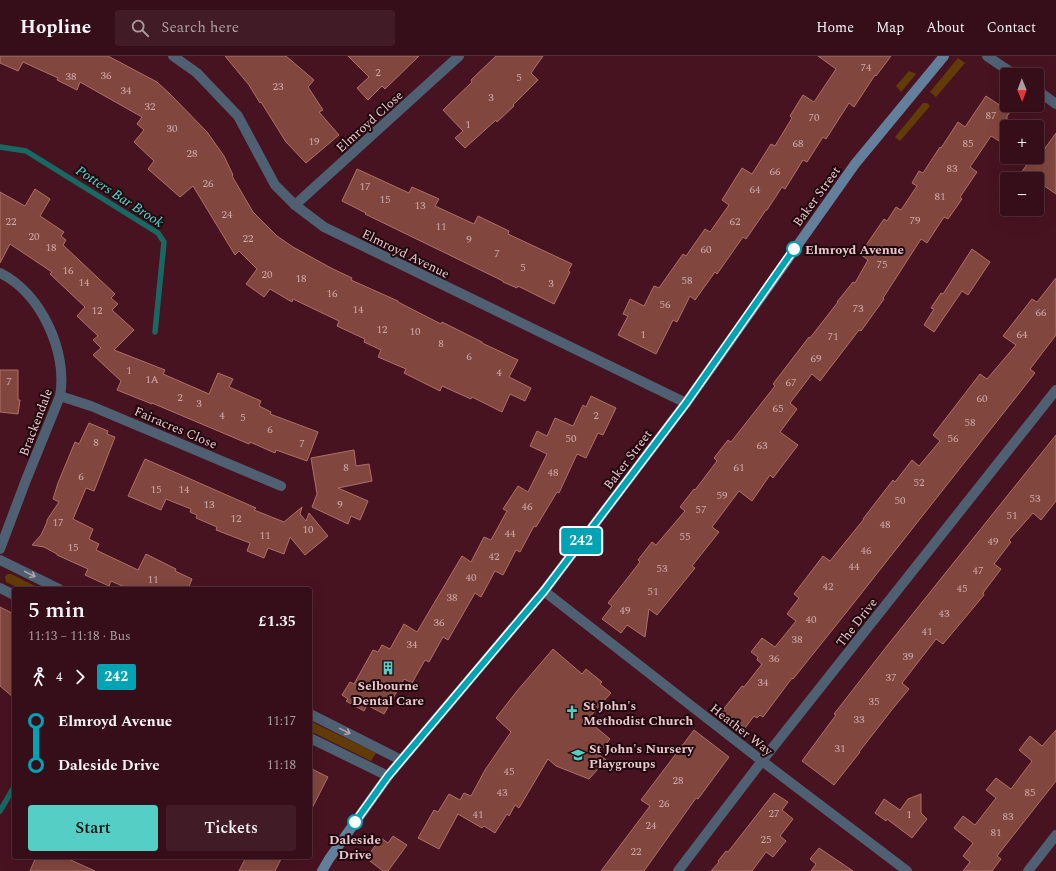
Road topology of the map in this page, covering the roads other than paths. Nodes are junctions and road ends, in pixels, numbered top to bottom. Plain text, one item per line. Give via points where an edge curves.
1 (173, 56) edge
2 (459, 56) edge
3 (944, 56) edge
4 (987, 56) edge
5 (1005, 68) edge
6 (1044, 95) edge
7 (1056, 104) edge
8 (295, 205) junction
9 (0, 273) edge
10 (1056, 390) edge
11 (60, 396) junction
12 (686, 403) junction
13 (281, 486) dead end
14 (4, 527) edge
15 (0, 549) edge
16 (0, 560) edge
17 (55, 587) edge
18 (0, 588) edge
19 (544, 591) junction
20 (12, 594) edge
21 (312, 715) edge
22 (312, 739) edge
23 (401, 760) junction
24 (762, 761) junction
25 (388, 776) junction
26 (1056, 835) edge
27 (322, 871) edge
28 (678, 871) edge
29 (907, 871) edge
30 (1028, 871) edge

1 - 8 street, Elmroyd Avenue via 197,73 238,116 275,185
2 - 8 street, Elmroyd Close
3 - 12 street, Baker Street via 855,164
4 - 5 street
6 - 7 street
8 - 12 street, Elmroyd Avenue via 324,227
9 - 11 street, Brackendale via 23,289 37,306 48,326 60,366
10 - 24 street, The Drive
11 - 13 street, Fairacres Close via 91,406
11 - 14 street, Brackendale
12 - 19 street, Baker Street
14 - 15 street, Brackendale
16 -> 17 street
18 - 20 street
19 - 23 street, Baker Street
19 - 24 street, Heather Way
21 -> 23 street
22 - 25 street
23 - 25 street, Baker Street
24 - 28 street, The Drive
24 - 29 street, Heather Way
25 - 27 street, Baker Street
26 - 30 street

